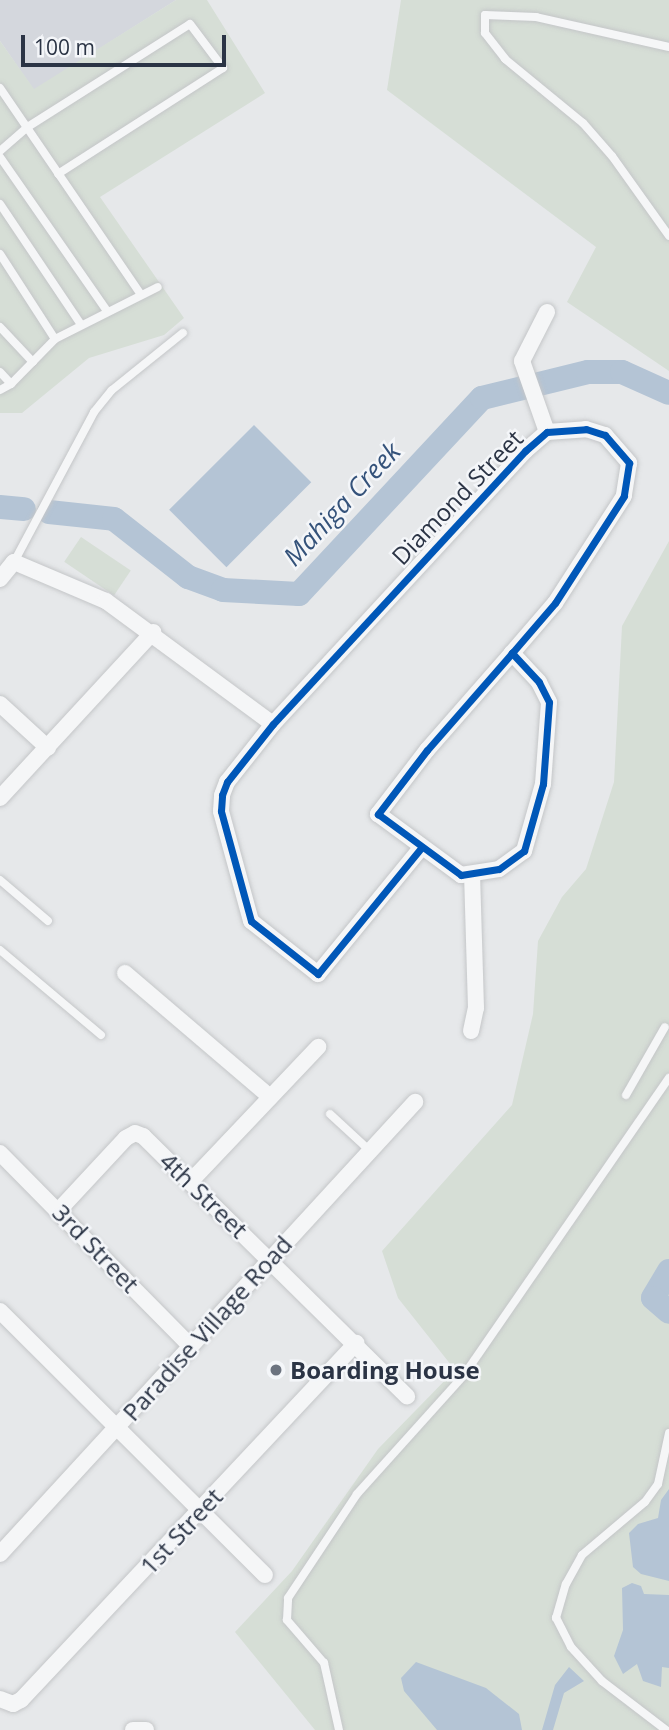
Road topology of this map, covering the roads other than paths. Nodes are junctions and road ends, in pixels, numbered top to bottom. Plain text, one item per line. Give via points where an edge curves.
1 (669, 47) edge
2 (0, 88) edge
3 (26, 128) junction
4 (2, 146) edge
5 (0, 157) edge
6 (58, 174) junction
7 (0, 204) edge
8 (669, 236) edge
9 (0, 254) edge
10 (158, 287) dead end
11 (141, 295) junction
12 (107, 311) junction
13 (547, 312) dead end
14 (80, 323) junction
15 (0, 327) edge
16 (183, 333) dead end
17 (55, 339) junction
18 (33, 362) junction
19 (0, 372) edge
20 (11, 384) junction
21 (0, 390) edge
22 (547, 432) junction
23 (14, 562) junction
24 (0, 579) edge
25 (153, 632) junction
26 (512, 653) junction
27 (0, 704) edge
28 (273, 724) junction
29 (48, 748) junction
30 (0, 798) edge
31 (421, 848) junction
32 (472, 876) junction
33 (0, 880) edge
34 (48, 921) dead end
35 (0, 950) edge
36 (125, 973) dead end
37 (668, 1026) edge
38 (471, 1031) dead end
39 (101, 1035) dead end
40 (318, 1046) dead end
41 (669, 1078) edge
42 (626, 1095) dead end
43 (270, 1097) junction
44 (415, 1102) dead end
45 (330, 1114) dead end
46 (369, 1150) junction
47 (0, 1153) edge
48 (191, 1181) junction
49 (59, 1210) junction
50 (270, 1258) junction
51 (0, 1311) edge
52 (355, 1343) junction
53 (190, 1346) junction
54 (407, 1396) dead end
55 (117, 1429) junction
56 (669, 1433) edge
57 (201, 1511) junction
58 (0, 1553) edge
59 (265, 1575) dead end
60 (0, 1699) edge
61 (133, 1730) edge
62 (146, 1730) edge
63 (338, 1730) edge
64 (666, 1730) edge

1 - 8 lane via 536,17 485,15 485,33 505,59 583,123
2 - 3 lane
3 - 4 lane
3 - 6 lane
3 - 6 lane via 190,24 223,68
5 - 12 lane
6 - 11 lane
7 - 14 lane
9 - 17 lane
10 - 11 lane
11 - 12 lane
12 - 14 lane
13 - 22 street via 523,352 524,373
14 - 17 lane
15 - 18 lane
16 - 23 lane via 112,390 94,412
17 - 18 lane
18 - 20 lane
19 - 20 lane
20 - 21 lane
22 - 26 street, Diamond Street via 586,429 605,435 629,463 629,481 624,496 555,603
22 - 28 street, Diamond Street
23 - 24 street
23 - 25 street via 106,601
25 - 28 street
25 - 29 street
26 - 31 street, Diamond Street via 379,812
26 - 32 street via 539,682 549,702 543,784 524,850 499,869
27 - 29 street
28 - 31 street, Diamond Street via 227,782 221,811 251,921 320,974
29 - 30 street
31 - 32 street via 452,871
32 - 38 street via 476,1008
33 - 34 lane
35 - 39 lane
36 - 43 street
37 - 42 lane
40 - 43 street
41 - 63 lane via 464,1375 357,1494 288,1598 287,1620 324,1663
43 - 48 street
44 - 46 street, Paradise Village Road
45 - 46 lane
46 - 50 street, Paradise Village Road
47 - 49 street, 3rd Street
48 - 49 street, 4th Street via 135,1133
48 - 50 street, 4th Street
49 - 53 street, 3rd Street
50 - 52 street, 4th Street
50 - 53 street, Paradise Village Road
51 - 55 street
52 - 54 street, 4th Street
52 - 57 street, 1st Street
53 - 55 street, Paradise Village Road
55 - 57 street
55 - 58 street, Paradise Village Road
56 - 64 lane via 658,1484 645,1502 582,1555 566,1584 556,1618 571,1647 602,1681
57 - 59 street
57 - 60 street, 1st Street via 21,1700 13,1704
61 - 62 street

